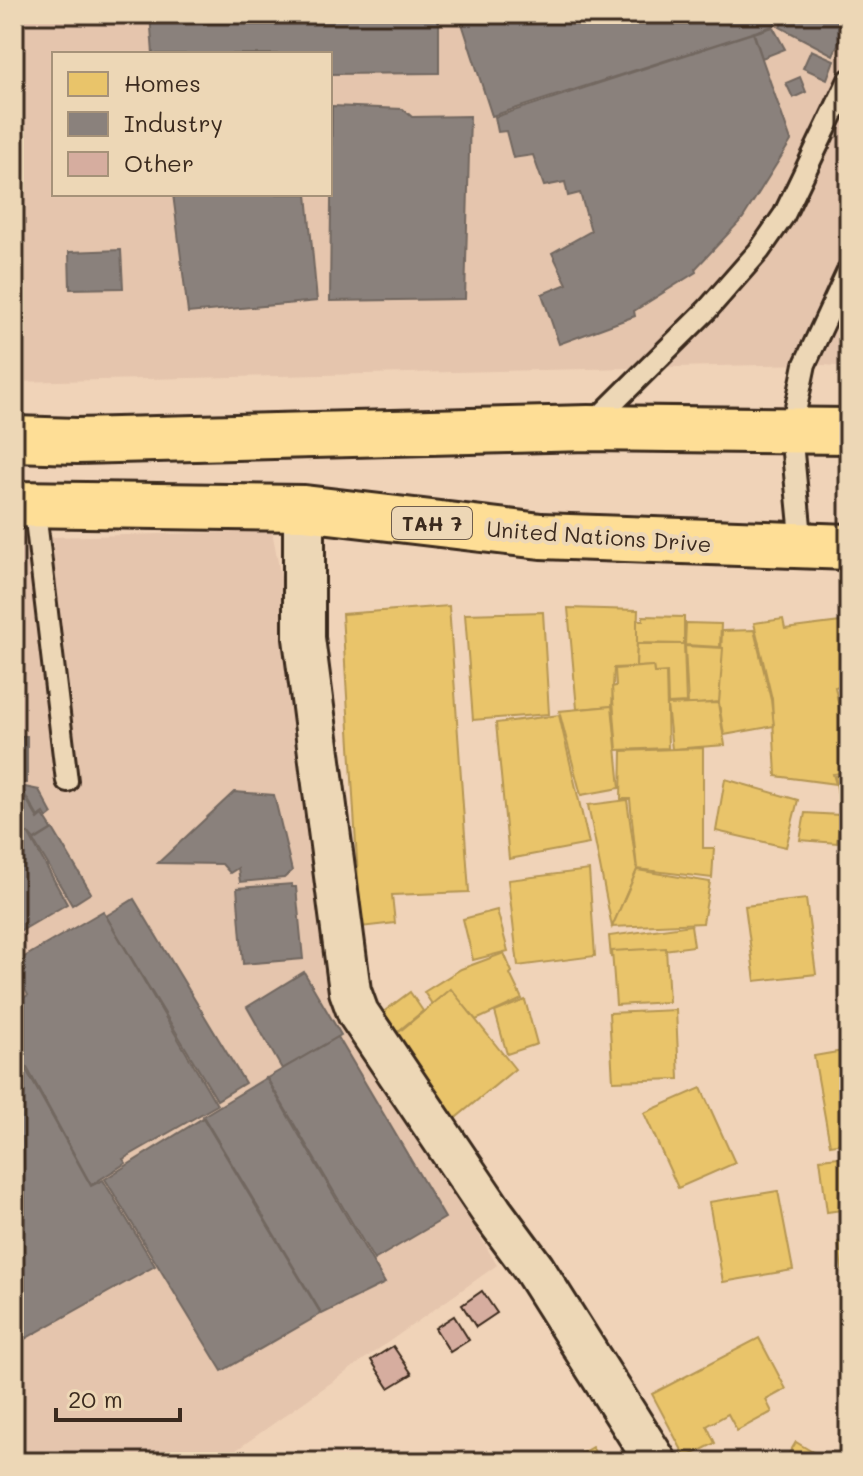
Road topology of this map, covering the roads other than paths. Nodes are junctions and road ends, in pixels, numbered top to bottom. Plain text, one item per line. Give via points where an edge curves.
1 (849, 80) edge
2 (849, 269) edge
3 (588, 428) junction
4 (849, 431) edge
5 (791, 432) junction
6 (14, 439) edge
7 (24, 503) edge
8 (304, 508) junction
9 (802, 547) junction
10 (849, 547) edge
11 (67, 781) dead end
12 (656, 1462) edge

1 - 3 lane via 784,215 759,251
2 - 5 lane via 805,364
3 - 5 highway
3 - 6 highway
4 - 5 highway
5 - 9 lane
7 - 8 highway, United Nations Drive / TAH 7
7 - 11 lane
8 - 9 highway, United Nations Drive / TAH 7 via 541,536
8 - 12 street via 304,638 350,991 358,1013 534,1269
9 - 10 highway, United Nations Drive / TAH 7

